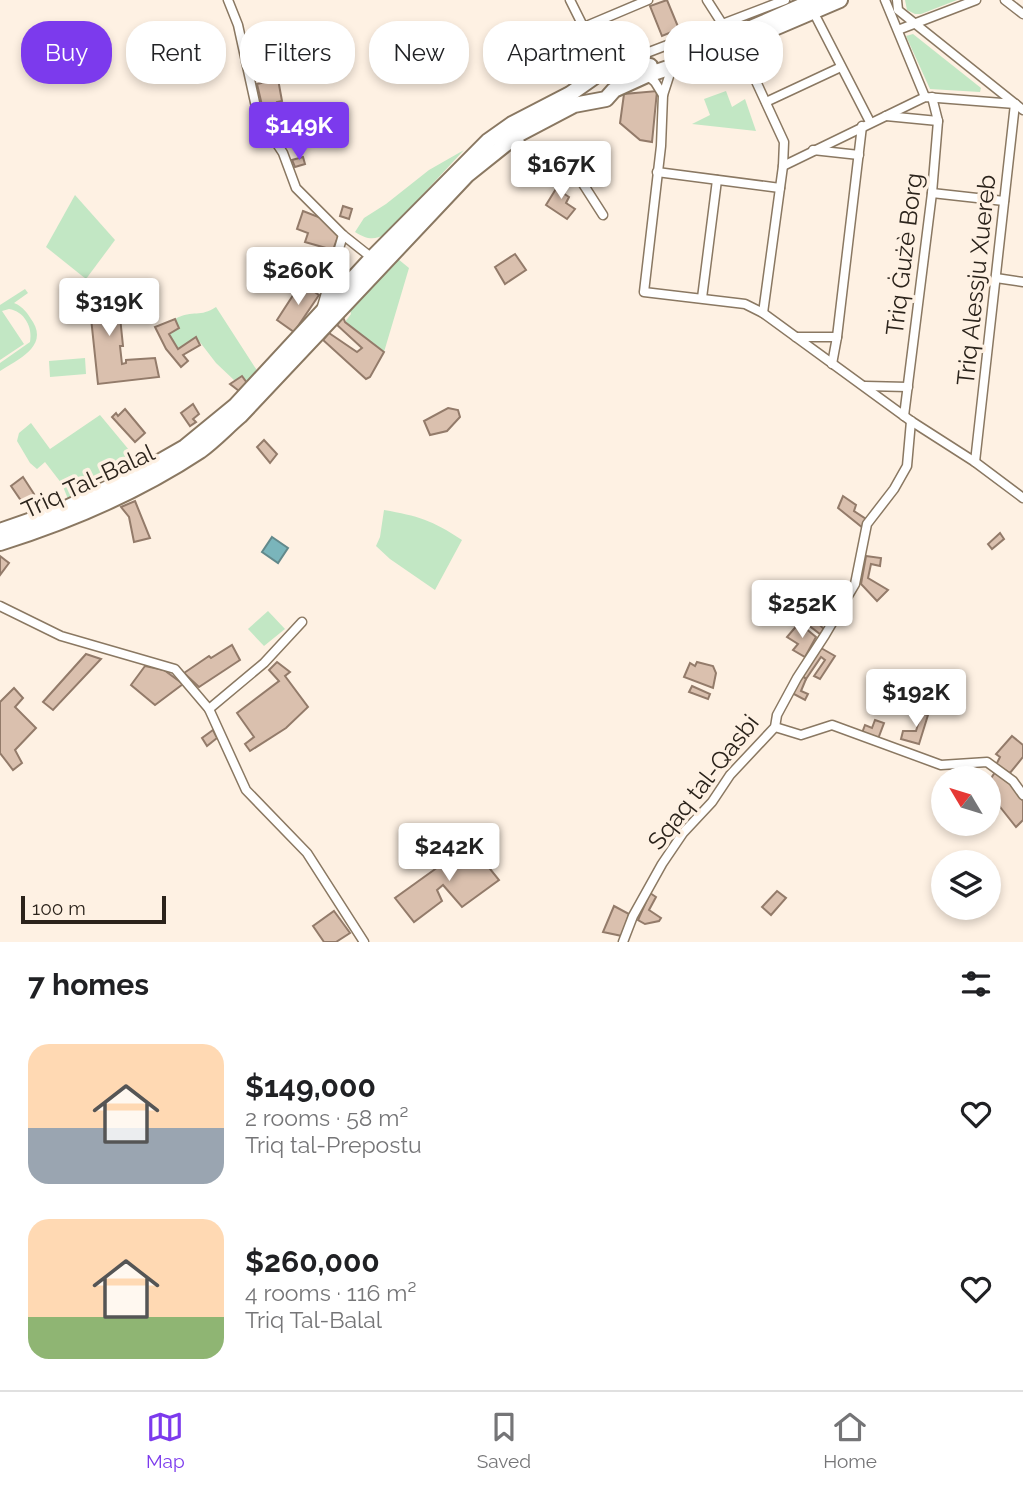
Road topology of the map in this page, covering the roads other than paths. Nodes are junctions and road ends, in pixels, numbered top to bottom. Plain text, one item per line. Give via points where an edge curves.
1 (228, 0) edge
2 (570, 0) edge
3 (648, 0) edge
4 (707, 0) edge
5 (785, 0) edge
6 (815, 0) edge
7 (840, 0) edge
8 (885, 0) edge
9 (897, 0) edge
10 (976, 0) edge
11 (1005, 0) edge
12 (1023, 14) edge
13 (817, 19) dead end
14 (581, 21) edge
15 (598, 21) edge
16 (720, 21) edge
17 (733, 21) edge
18 (783, 24) edge
19 (915, 24) junction
20 (898, 30) junction
21 (650, 66) edge
22 (841, 67) junction
23 (650, 77) edge
24 (585, 84) edge
25 (590, 84) edge
26 (614, 84) edge
27 (627, 84) edge
28 (667, 84) edge
29 (757, 84) edge
30 (614, 90) junction
31 (663, 95) junction
32 (928, 97) junction
33 (599, 100) junction
34 (766, 102) junction
35 (1015, 104) junction
36 (1023, 110) edge
37 (883, 115) junction
38 (938, 121) junction
39 (870, 122) junction
40 (862, 126) junction
41 (517, 135) junction
42 (813, 150) junction
43 (859, 155) junction
44 (783, 166) junction
45 (657, 172) junction
46 (718, 180) junction
47 (780, 188) junction
48 (932, 193) junction
49 (1004, 201) junction
50 (603, 215) dead end
51 (343, 235) junction
52 (372, 258) junction
53 (996, 278) junction
54 (1023, 282) edge
55 (702, 298) junction
56 (763, 313) junction
57 (319, 316) junction
58 (796, 337) junction
59 (837, 337) junction
60 (832, 364) junction
61 (865, 386) junction
62 (908, 387) junction
63 (908, 418) junction
64 (975, 461) junction
65 (1023, 498) edge
66 (0, 531) edge
67 (0, 543) edge
68 (0, 606) edge
69 (302, 622) dead end
70 (209, 709) junction
71 (775, 727) junction
72 (1023, 795) edge
73 (364, 942) edge
74 (623, 942) edge

1 - 51 street via 265,127 283,153 296,188
2 - 14 street
3 - 15 street
4 - 16 street
5 - 17 street, Triq Tal-Balal
6 - 21 highway, Triq Tal-Balal
7 - 18 highway, Triq Tal-Balal
8 - 20 street, Triq Ġużè Borg
9 - 19 street via 898,10
10 - 19 street
11 - 12 street
13 - 22 street
19 - 20 street
19 - 35 street
20 - 32 street, Triq Ġużè Borg
22 - 34 street
22 - 39 street
23 - 31 street
24 - 52 highway, Triq Tal-Balal via 488,141
25 - 33 highway via 591,95
26 - 30 highway
27 - 30 highway, Triq Tal-Balal
28 - 31 street
29 - 34 street
30 - 33 highway, Triq Tal-Balal via 610,97
31 - 45 street
32 - 35 street
32 - 37 street
32 - 38 street, Triq Ġużè Borg
33 - 41 highway, Triq Tal-Balal via 574,105
34 - 44 street via 784,142
35 - 36 street
35 - 49 street, Triq Alessju Xuereb
37 - 38 street
37 - 39 street
38 - 48 street, Triq Ġużè Borg
39 - 40 street
40 - 42 street
40 - 43 street
41 - 50 street via 536,181 558,172 578,176
41 - 67 highway, Triq Tal-Balal via 467,175 202,450 133,491 75,518
42 - 43 street
42 - 44 street
43 - 59 street
44 - 47 street
45 - 46 street
45 - 55 street via 644,292
46 - 47 street
46 - 55 street
47 - 56 street
48 - 49 street
48 - 62 street, Triq Ġużè Borg
49 - 53 street, Triq Alessju Xuereb
51 - 52 street
51 - 57 street
52 - 57 highway, Triq Tal-Balal
53 - 54 street
53 - 64 street, Triq Alessju Xuereb
55 - 56 street via 745,304
56 - 58 street
57 - 66 highway, Triq Tal-Balal via 235,406 185,447 66,508
58 - 59 street
58 - 60 street
59 - 60 street
60 - 61 street
61 - 62 street
61 - 63 street
62 - 63 street, Triq Ġużè Borg
63 - 64 street
63 - 71 street, Sqaq tal-Qasbi via 911,450 907,466 867,524 855,584 790,691
64 - 65 street
68 - 70 street via 61,636 175,669
69 - 70 street via 270,657
70 - 73 street via 246,790 307,853
71 - 72 street via 801,735 832,725 941,765 987,762 1013,781
71 - 74 street, Sqaq tal-Qasbi via 683,833

